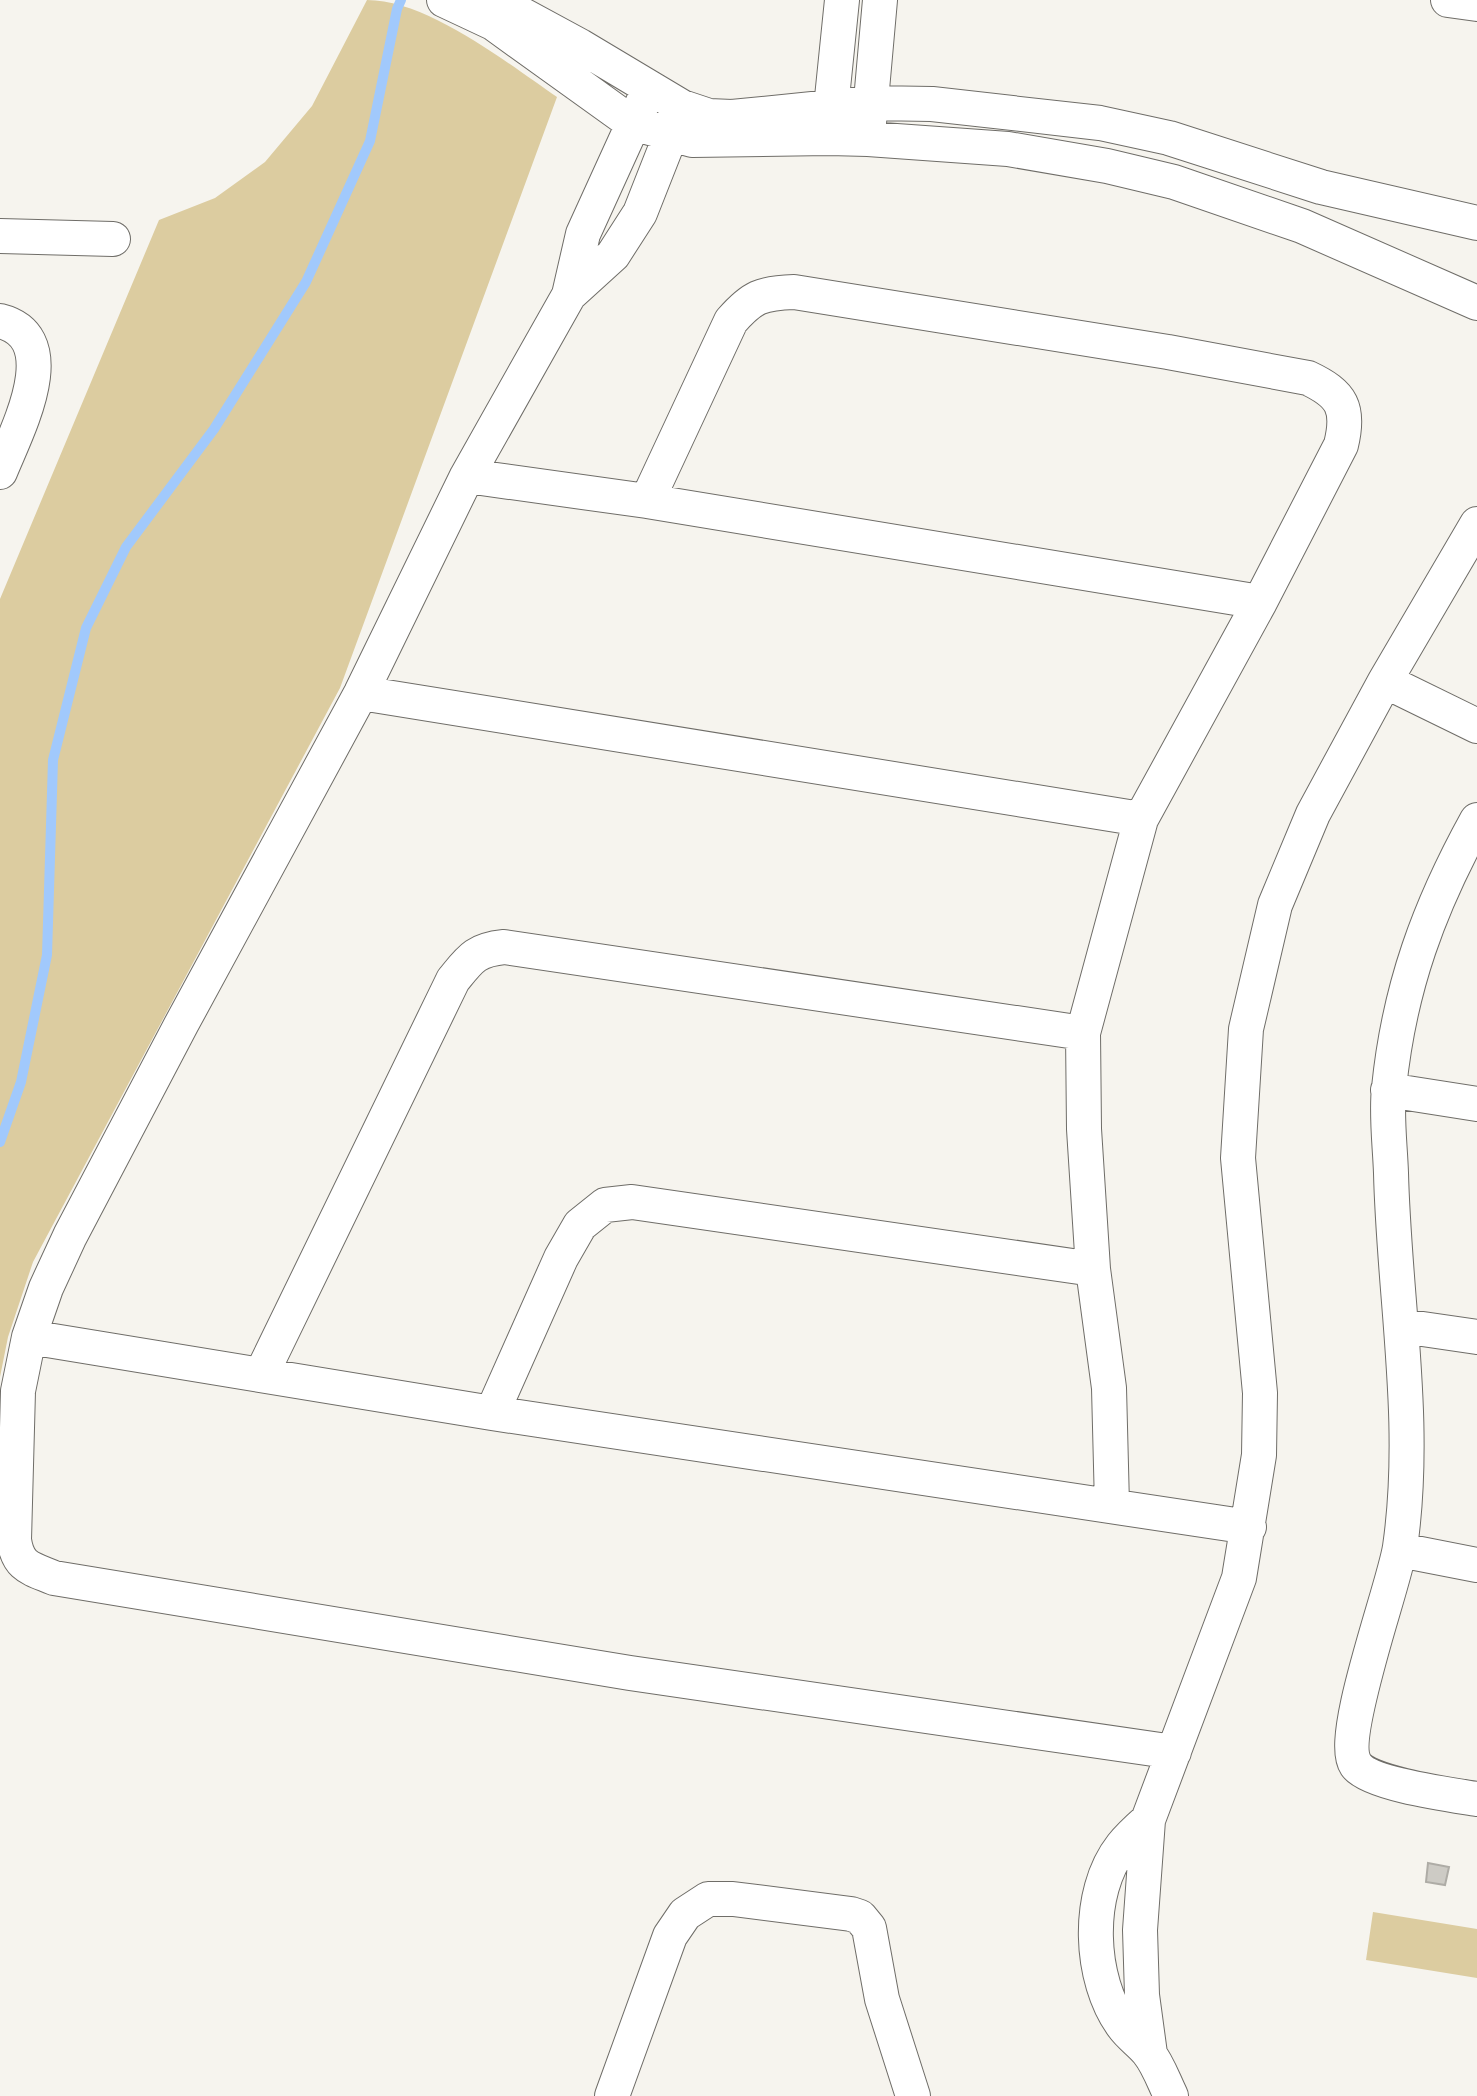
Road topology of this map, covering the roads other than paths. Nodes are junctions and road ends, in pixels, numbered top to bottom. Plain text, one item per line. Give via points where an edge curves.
1 (444, 0) edge
2 (495, 0) edge
3 (842, 0) edge
4 (880, 0) edge
5 (1448, 0) edge
6 (1477, 4) edge
7 (649, 89) junction
8 (871, 103) junction
9 (676, 122) junction
10 (830, 122) junction
11 (632, 123) junction
12 (868, 139) junction
13 (1321, 187) junction
14 (1477, 223) edge
15 (1302, 226) junction
16 (0, 236) edge
17 (113, 239) dead end
18 (569, 295) junction
19 (1477, 303) edge
20 (0, 321) edge
21 (0, 472) edge
22 (467, 476) junction
23 (647, 501) junction
24 (1477, 524) edge
25 (1260, 602) junction
26 (1385, 681) junction
27 (361, 693) junction
28 (1477, 726) edge
29 (1141, 819) junction
30 (1477, 820) edge
31 (1465, 866) edge
32 (1083, 1033) junction
33 (1388, 1090) junction
34 (1477, 1104) edge
35 (1093, 1269) junction
36 (1402, 1326) junction
37 (29, 1337) junction
38 (1477, 1337) edge
39 (262, 1373) junction
40 (492, 1413) junction
41 (1112, 1505) junction
42 (1249, 1527) junction
43 (1400, 1550) junction
44 (1477, 1565) edge
45 (1174, 1752) junction
46 (1477, 1799) edge
47 (1148, 1820) junction
48 (1150, 2054) junction
49 (612, 2096) edge
50 (913, 2096) edge
51 (1171, 2096) edge

1 - 11 street via 493,23
2 - 7 street
3 - 10 street
4 - 8 street
5 - 6 street
7 - 9 street
7 - 11 street
8 - 10 street
8 - 12 street
8 - 13 street via 946,105 1100,123 1169,138
9 - 10 street via 692,140 725,141
9 - 11 street
9 - 18 street via 640,213 613,255
10 - 12 street
11 - 18 street via 583,234
12 - 15 street via 1008,149 1107,166 1174,182
13 - 14 street
13 - 15 street
15 - 19 street
16 - 17 street
18 - 22 street
20 - 21 street via 22,332 34,351 34,373
22 - 23 street
22 - 27 street
23 - 25 street
23 - 25 street via 731,321 748,302 769,292 1168,352 1308,378 1328,387 1341,401 1346,422 1341,445
24 - 26 street
25 - 29 street
26 - 28 street
26 - 42 street via 1313,814 1275,905 1246,1029 1238,1158 1260,1393 1259,1455
27 - 29 street
27 - 37 street via 70,1236
29 - 32 street
30 - 31 street
31 - 33 street via 1424,929 1402,999
32 - 35 street
32 - 39 street via 504,947 484,949 453,980
33 - 34 street
33 - 36 street
35 - 40 street via 632,1202 605,1205 580,1225 561,1258
35 - 41 street via 1109,1388
36 - 38 street
36 - 43 street via 1408,1417
37 - 39 street
37 - 45 street via 18,1391 14,1540 17,1557 28,1568 54,1578 630,1673
39 - 40 street
40 - 41 street
41 - 42 street
42 - 45 street via 1239,1578
43 - 44 street
43 - 46 street via 1363,1685 1351,1748 1356,1765 1407,1786
45 - 47 street
47 - 48 street via 1140,1930
47 - 48 street via 1121,1846 1112,1863 1102,1888 1095,1948 1109,2003 1123,2027
48 - 51 street
49 - 50 street via 670,1936 685,1914 708,1899 851,1914 865,1922 882,1999

